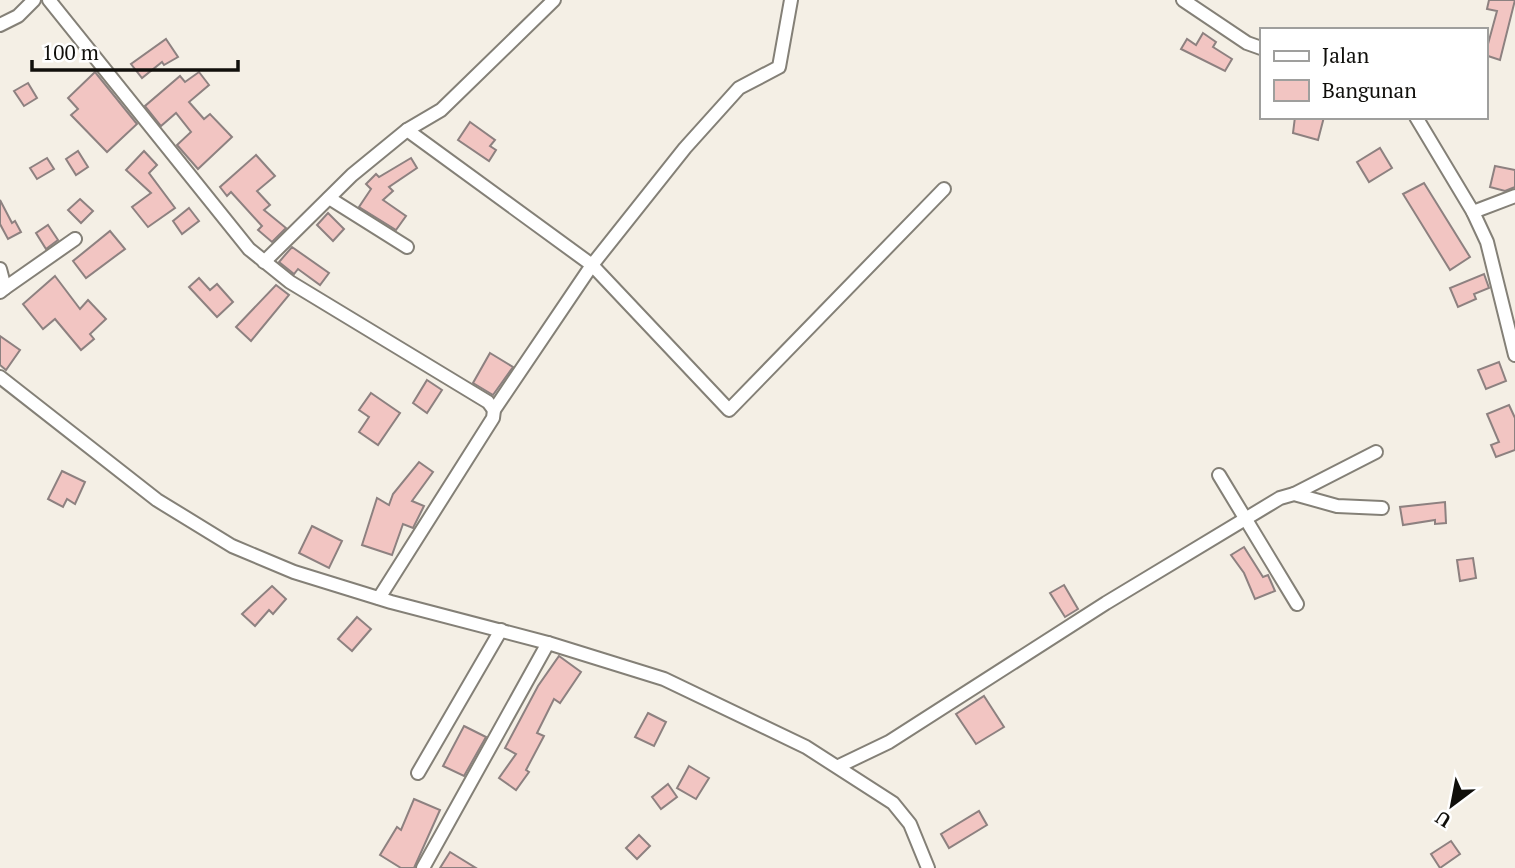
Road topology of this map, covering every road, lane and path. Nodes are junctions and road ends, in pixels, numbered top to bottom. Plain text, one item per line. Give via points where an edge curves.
1 (34, 0) edge
2 (49, 0) edge
3 (554, 0) edge
4 (1183, 0) edge
5 (790, 1) edge
6 (0, 25) edge
7 (1260, 48) edge
8 (1417, 119) edge
9 (407, 130) junction
10 (944, 189) dead end
11 (1515, 197) edge
12 (329, 198) junction
13 (1473, 212) junction
14 (75, 239) dead end
15 (407, 247) dead end
16 (264, 262) junction
17 (592, 265) junction
18 (0, 269) edge
19 (3, 290) edge
20 (1515, 355) edge
21 (0, 377) edge
22 (494, 410) junction
23 (1376, 452) dead end
24 (1219, 475) dead end
25 (1294, 494) junction
26 (1382, 508) dead end
27 (1247, 518) junction
28 (379, 598) junction
29 (1297, 604) dead end
30 (501, 630) junction
31 (548, 643) junction
32 (839, 766) junction
33 (418, 774) dead end
34 (423, 868) edge
35 (928, 868) edge

1 - 6 street
2 - 16 street
3 - 9 street via 441,110
4 - 7 street via 1217,26
5 - 17 street via 779,67 739,88
8 - 13 street
9 - 12 street
9 - 17 street
10 - 17 street via 729,410
11 - 13 street
12 - 15 street
12 - 16 street
13 - 20 street via 1497,274
14 - 19 street
16 - 22 street
17 - 22 street
18 - 19 street
21 - 28 street via 157,500 232,546 294,572
22 - 28 street via 494,418
23 - 25 street
24 - 27 street
25 - 26 street via 1337,506
25 - 27 street
27 - 29 street
27 - 32 street via 889,742
28 - 30 street
30 - 31 street
30 - 33 street
31 - 32 street via 664,679
31 - 34 street
32 - 35 street via 893,803 910,824

